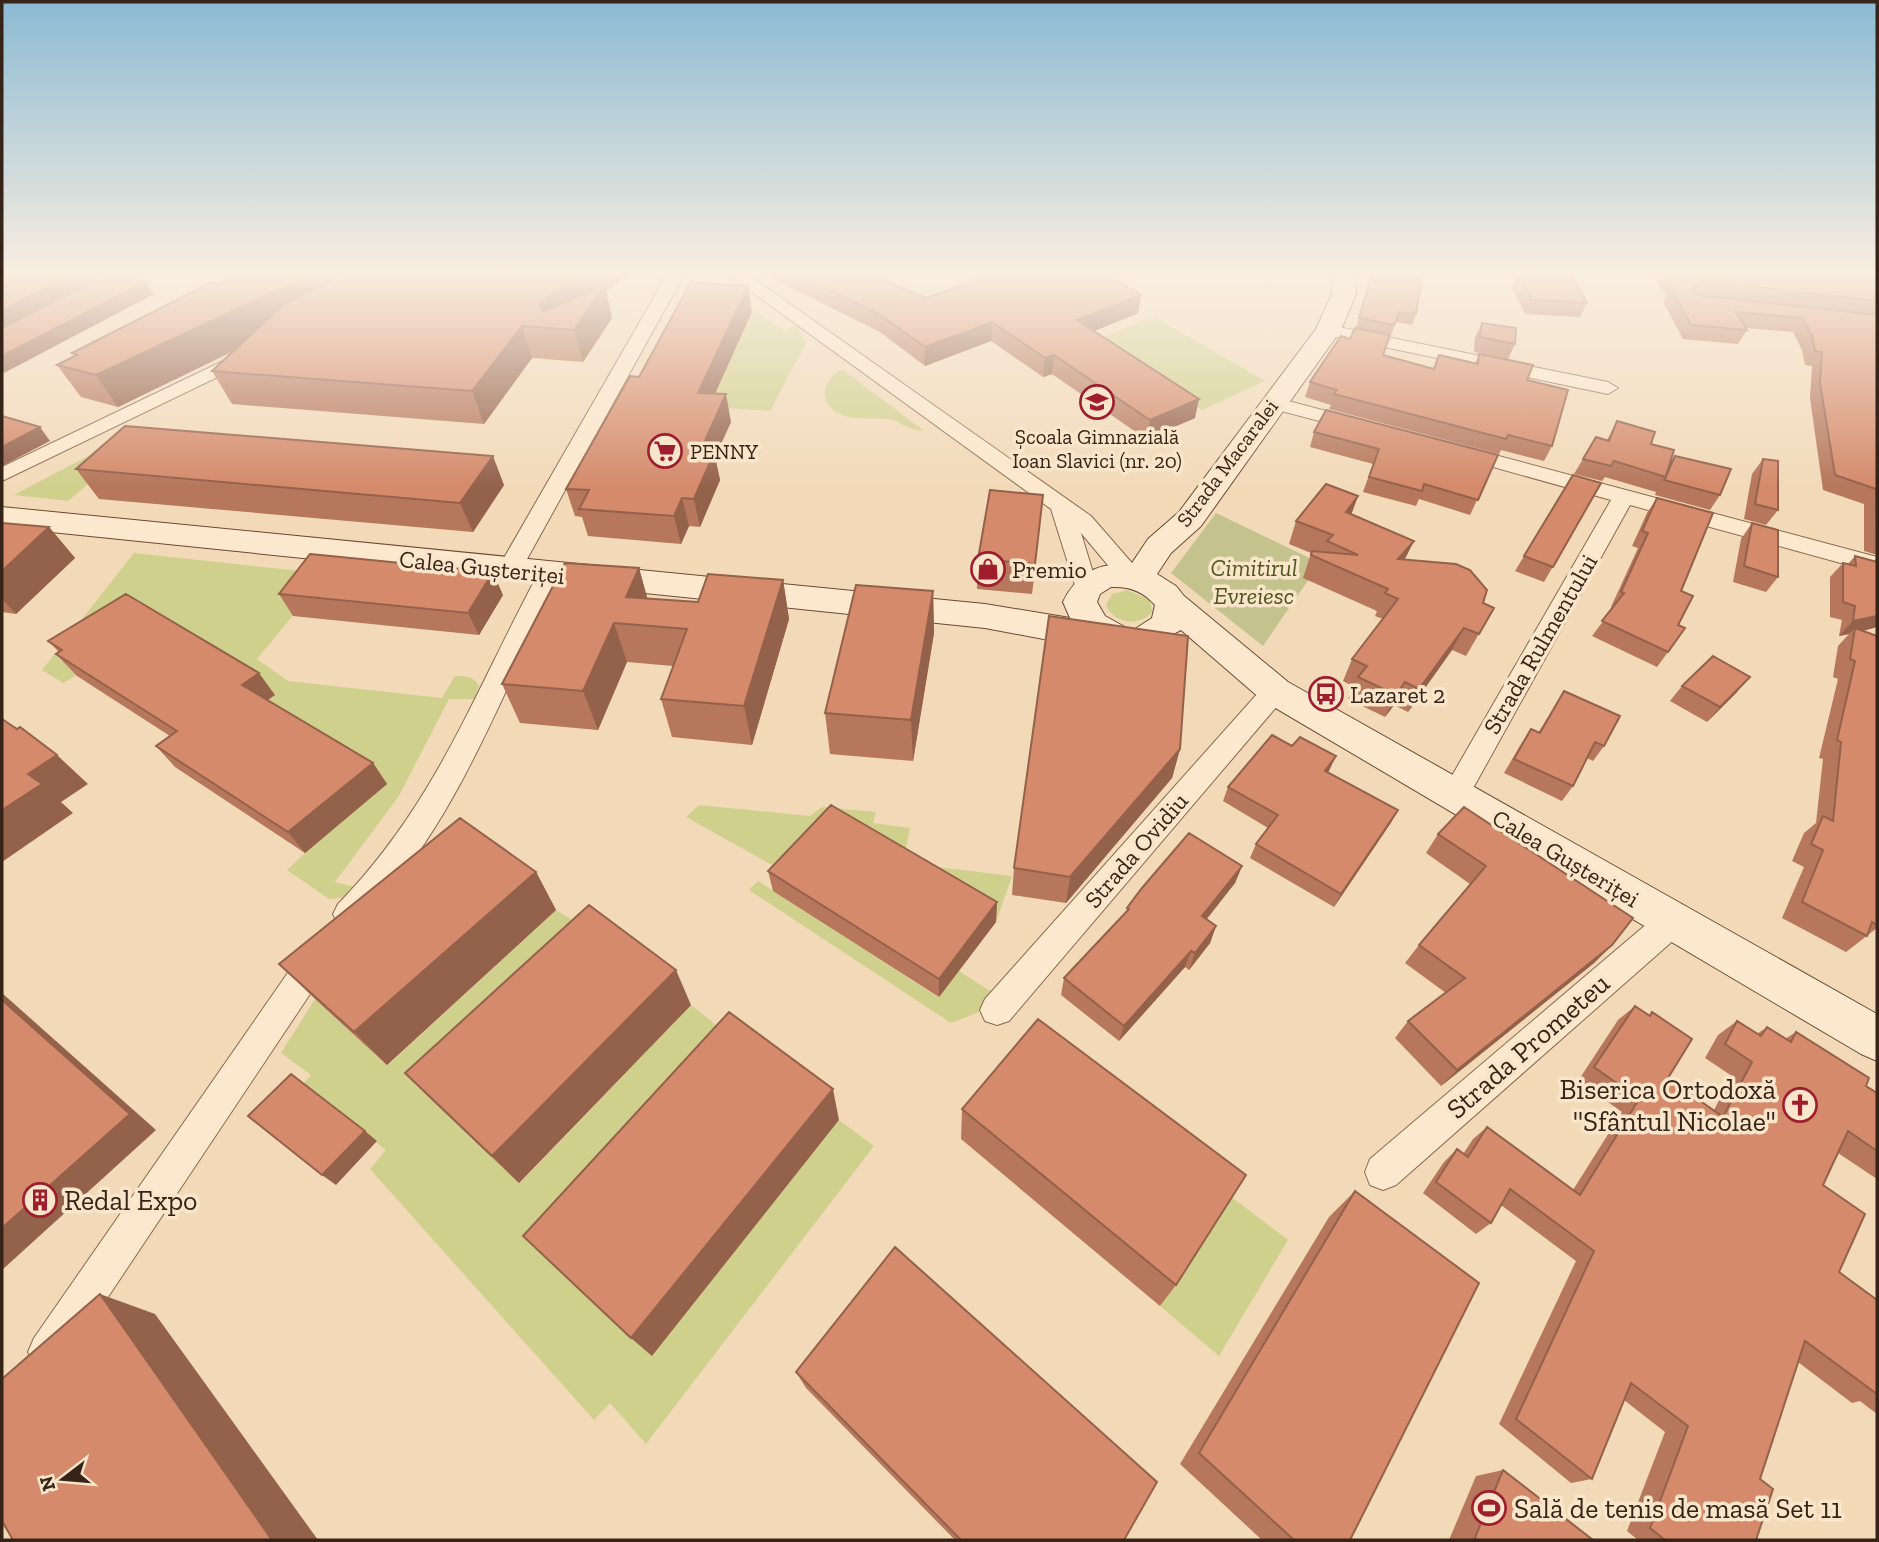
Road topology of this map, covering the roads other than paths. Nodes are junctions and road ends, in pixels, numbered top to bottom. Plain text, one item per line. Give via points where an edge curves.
1 (637, 343) edge
2 (832, 343) edge
3 (1318, 343) edge
4 (1391, 343) edge
5 (269, 345) edge
6 (1608, 388) dead end
7 (1273, 402) junction
8 (1384, 432) edge
9 (1437, 446) edge
10 (2, 475) edge
11 (1624, 496) junction
12 (1062, 508) junction
13 (2, 517) edge
14 (1877, 565) edge
15 (509, 570) junction
16 (550, 574) junction
17 (1135, 577) junction
18 (1083, 596) junction
19 (1172, 604) junction
20 (1004, 619) junction
21 (1104, 632) junction
22 (1146, 636) junction
23 (1265, 684) junction
24 (1456, 793) junction
25 (1673, 922) junction
26 (997, 1010) dead end
27 (1877, 1039) edge
28 (1384, 1172) dead end
29 (32, 1376) edge

1 - 15 street
2 - 12 street
3 - 7 main road, Strada Macaralei
4 - 6 street
5 - 10 street
7 - 8 street
7 - 17 main road, Strada Macaralei via 1190,519 1159,546
9 - 11 street
11 - 14 street
11 - 24 street, Strada Rulmentului
12 - 17 street via 1083,521
12 - 18 street
13 - 15 main road, Calea Gușteriței
15 - 16 main road, Calea Gușteriței
16 - 20 main road, Calea Gușteriței
16 - 29 street via 430,813 377,884 338,925
17 - 18 main road via 1104,578
17 - 19 main road via 1161,589
18 - 20 main road, Calea Gușteriței via 1058,610
18 - 21 main road via 1086,619
19 - 22 main road via 1168,624
19 - 23 main road, Calea Gușteriței
20 - 21 main road, Calea Gușteriței
21 - 22 main road
22 - 23 main road, Calea Gușteriței
23 - 24 main road, Calea Gușteriței
23 - 26 street, Strada Ovidiu
24 - 25 main road, Calea Gușteriței
25 - 27 main road, Calea Gușteriței
25 - 28 street, Strada Prometeu

